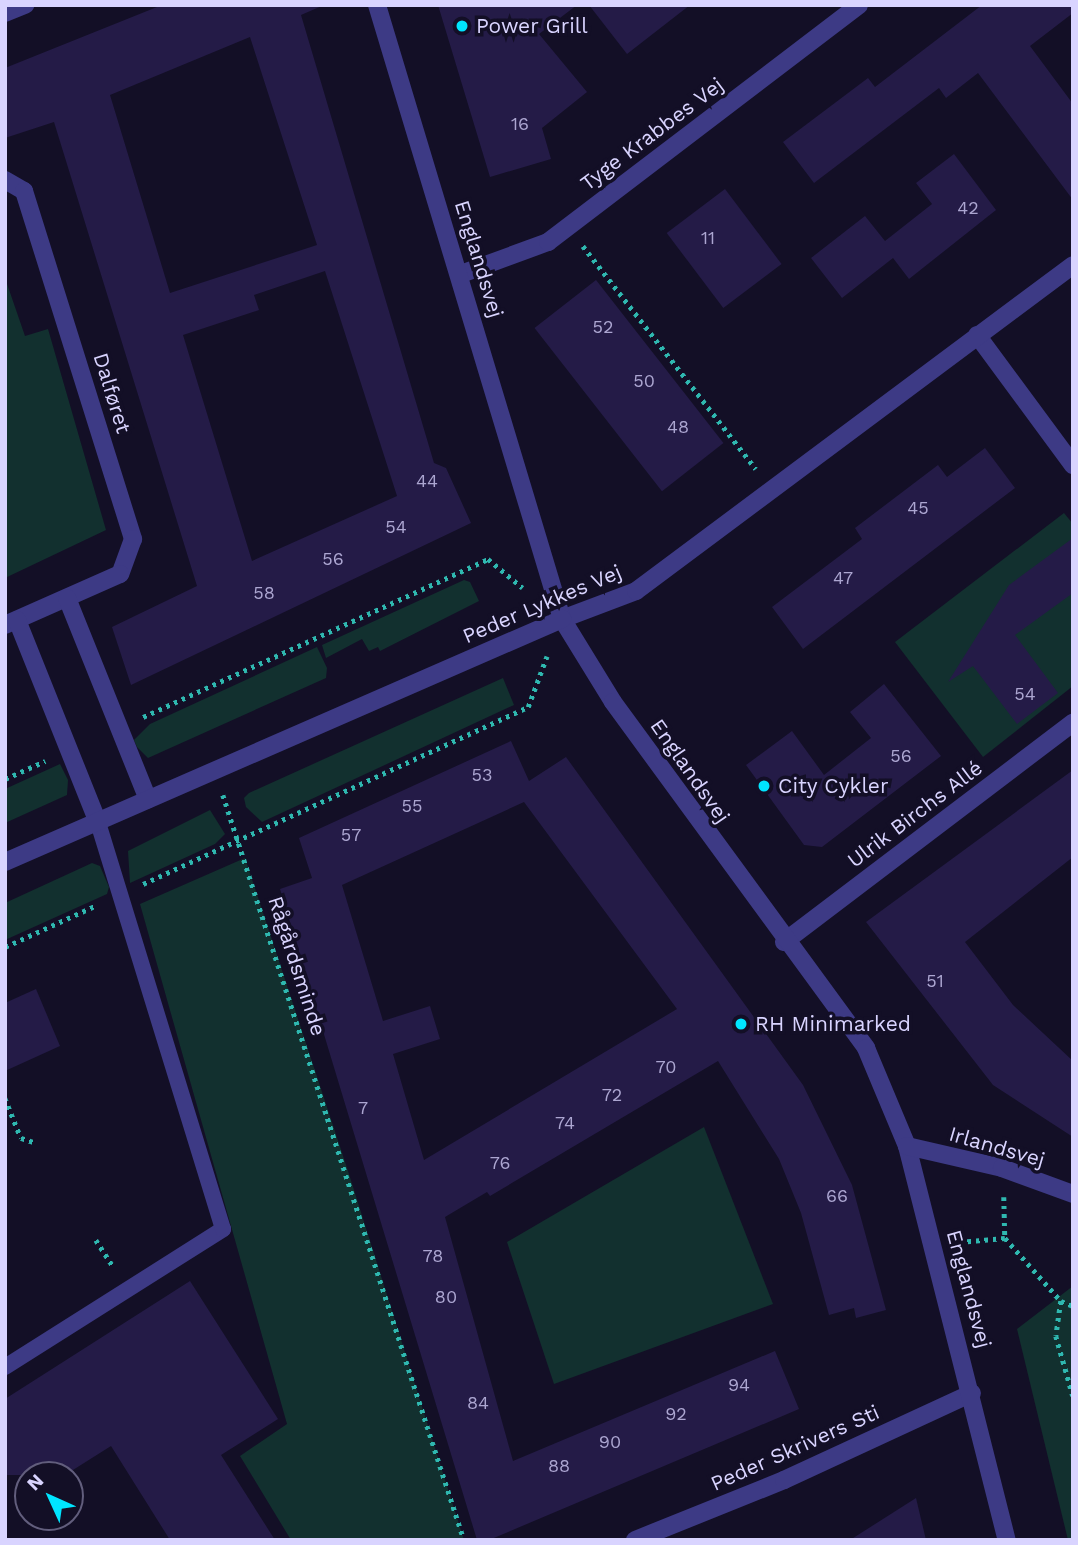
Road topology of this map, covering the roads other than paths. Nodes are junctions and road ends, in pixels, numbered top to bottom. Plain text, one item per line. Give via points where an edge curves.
1 (25, 5) edge
2 (377, 5) edge
3 (859, 5) edge
4 (5, 13) edge
5 (5, 180) edge
6 (1073, 265) edge
7 (461, 274) junction
8 (977, 335) junction
9 (1073, 465) edge
10 (67, 597) junction
11 (562, 619) junction
12 (11, 623) edge
13 (1073, 723) edge
14 (148, 799) junction
15 (97, 820) junction
16 (5, 862) edge
17 (784, 942) junction
18 (907, 1146) junction
19 (1073, 1194) edge
20 (5, 1367) edge
21 (972, 1392) junction
22 (635, 1540) edge
23 (1007, 1540) edge

1 - 4 street
2 - 7 street, Englandsvej
3 - 7 street, Tyge Krabbes Vej via 569,228 548,242
5 - 10 street, Dalføret via 24,191 133,539 120,574
6 - 8 street, Peder Lykkes Vej
7 - 11 street, Englandsvej
8 - 9 street
8 - 11 street, Peder Lykkes Vej via 636,590
10 - 12 street, Dalføret
10 - 14 street
11 - 14 street, Peder Lykkes Vej
11 - 17 street, Englandsvej via 613,702
12 - 15 street, Dalføret
13 - 17 street, Ulrik Birchs Allé
14 - 15 street, Peder Lykkes Vej
15 - 16 street, Peder Lykkes Vej
15 - 20 lane via 223,1229
17 - 18 street, Englandsvej via 866,1048
18 - 19 street, Irlandsvej via 1002,1168
18 - 21 street, Englandsvej
21 - 22 street, Peder Skrivers Sti via 784,1480
21 - 23 street, Englandsvej

